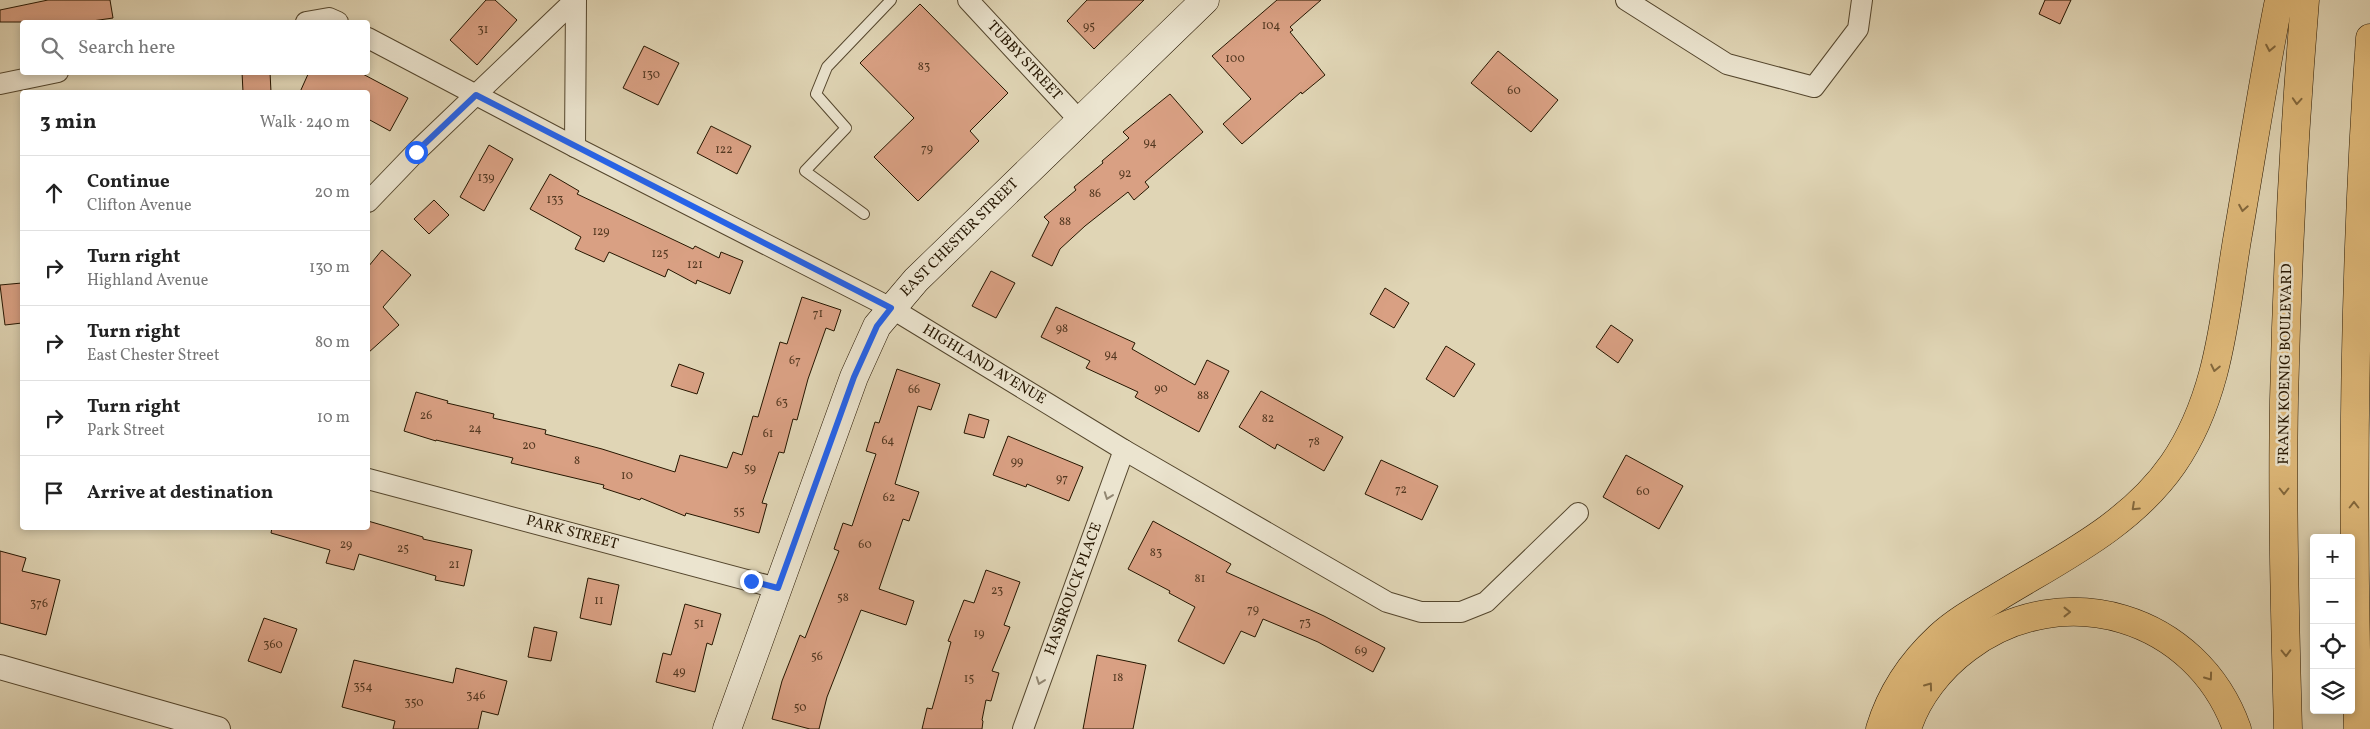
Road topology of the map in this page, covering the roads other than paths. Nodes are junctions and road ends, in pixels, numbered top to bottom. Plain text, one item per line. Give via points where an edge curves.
1 (576, 0) edge
2 (892, 0) edge
3 (968, 0) edge
4 (1205, 0) edge
5 (1626, 0) edge
6 (1862, 0) edge
7 (2279, 0) edge
8 (2305, 0) edge
9 (318, 20) edge
10 (334, 20) edge
11 (2370, 38) edge
12 (370, 39) edge
13 (51, 80) edge
14 (0, 84) edge
15 (476, 95) junction
16 (1080, 121) junction
17 (575, 147) junction
18 (370, 200) edge
19 (864, 214) dead end
20 (891, 308) junction
21 (1124, 450) junction
22 (370, 479) edge
23 (1578, 513) dead end
24 (778, 588) junction
25 (0, 667) edge
26 (218, 729) edge
27 (727, 729) edge
28 (1023, 729) edge
29 (1880, 729) edge
30 (1907, 729) edge
31 (2237, 729) edge
32 (2288, 729) edge
33 (2358, 729) edge

1 - 15 street
1 - 17 street
2 - 19 lane via 828,67 816,94 846,128 805,171
3 - 16 street, TUBBY STREET
4 - 16 main road, EAST CHESTER STREET
5 - 6 street via 1727,64 1814,87 1858,29
7 -> 29 main road via 2218,351 2204,407 2191,435 2172,465 2122,519 1940,635 1900,682
8 -> 32 main road, FRANK KOENIG BOULEVARD via 2294,139 2284,401
9 - 10 street
33 -> 11 main road via 2354,402 2357,264
12 - 15 street, HIGHLAND AVENUE
13 - 14 street
15 - 17 street, HIGHLAND AVENUE
15 - 18 street
16 - 20 main road, EAST CHESTER STREET
17 - 20 street, HIGHLAND AVENUE
20 - 21 street, HIGHLAND AVENUE
20 - 24 main road, EAST CHESTER STREET via 877,326 854,377
21 - 23 street, HIGHLAND AVENUE via 1387,602 1421,612 1461,612 1486,602
21 -> 28 street, HASBROUCK PLACE
22 - 24 street, PARK STREET
24 - 27 main road, EAST CHESTER STREET
25 - 26 street
30 -> 31 main road via 1922,696 1956,655 2003,625 2035,615 2064,611 2123,618 2180,647 2204,669 2220,691

